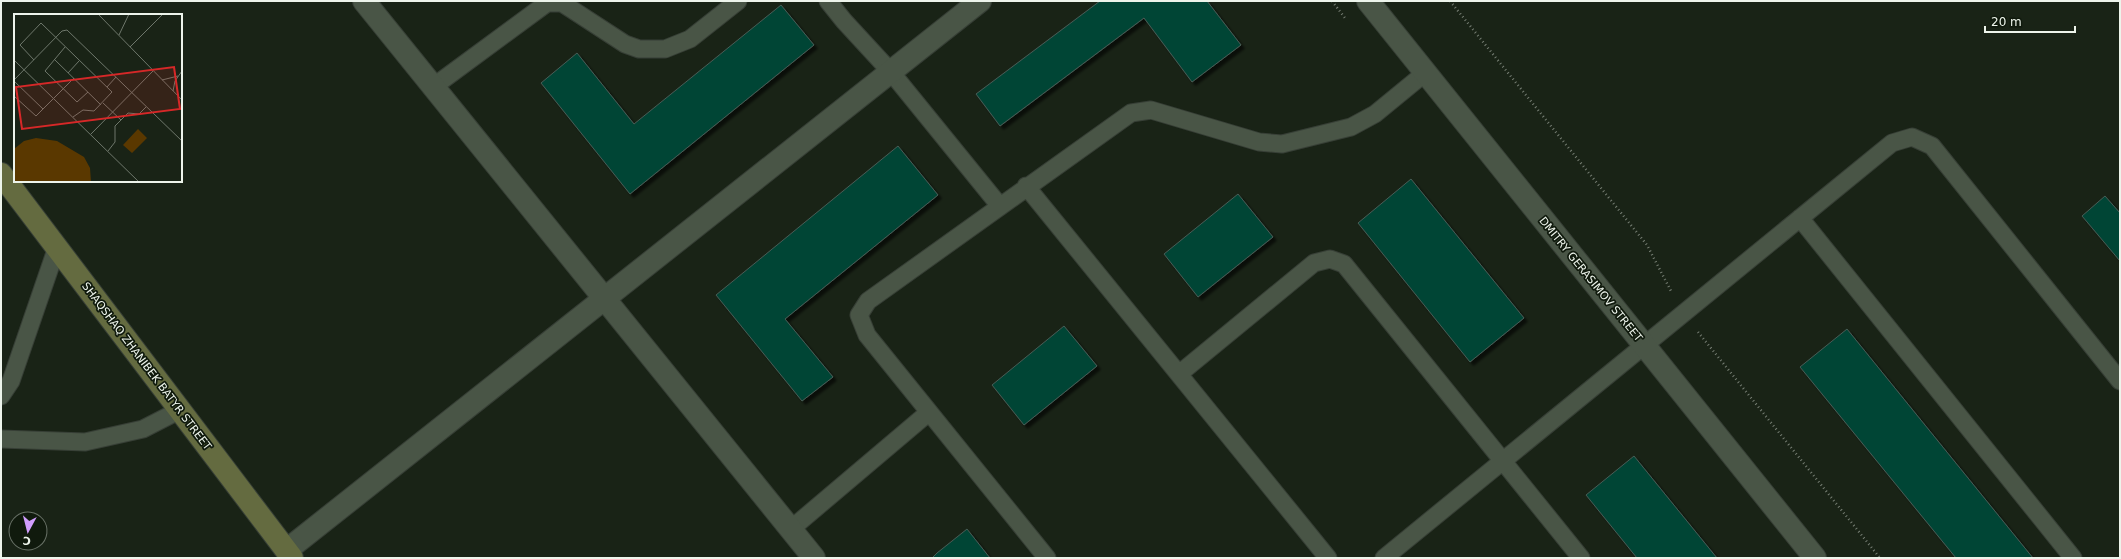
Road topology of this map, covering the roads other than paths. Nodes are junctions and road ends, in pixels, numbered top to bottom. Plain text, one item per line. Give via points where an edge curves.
1 (364, 1) edge
2 (738, 1) edge
3 (828, 1) edge
4 (980, 1) edge
5 (1368, 1) edge
6 (891, 72) junction
7 (1425, 73) junction
8 (433, 87) junction
9 (1, 174) edge
10 (1026, 186) junction
11 (1000, 205) junction
12 (1800, 218) junction
13 (57, 247) junction
14 (604, 298) junction
15 (1644, 345) junction
16 (1179, 374) junction
17 (2120, 381) edge
18 (1, 396) edge
19 (180, 410) junction
20 (928, 413) junction
21 (1, 439) edge
22 (1502, 462) junction
23 (791, 529) junction
24 (290, 554) edge
25 (814, 558) edge
26 (1047, 558) edge
27 (1328, 558) edge
28 (1384, 558) edge
29 (1581, 558) edge
30 (1815, 558) edge
31 (2073, 558) edge

1 - 8 street
2 - 8 lane via 690,39 665,49 639,49 625,44 562,3 548,2
3 - 6 lane
4 - 6 street
5 - 7 street, DMITRY GERASIMOV STREET
6 - 11 lane
6 - 14 street
7 - 10 lane via 1376,114 1351,127 1282,144 1258,142 1151,110 1131,113
7 - 15 street, DMITRY GERASIMOV STREET
8 - 14 street
9 - 13 main road, SHAQSHAQ ZHANIBEK BATYR STREET
10 - 11 lane
10 - 16 lane
11 - 20 lane via 868,301 859,315 867,335
12 - 15 lane
12 - 17 lane via 1892,143 1912,137 1932,146
12 - 31 lane
13 - 18 lane via 11,381
13 - 19 main road, SHAQSHAQ ZHANIBEK BATYR STREET
14 - 23 street
14 - 24 street
15 - 22 lane
15 - 30 street, DMITRY GERASIMOV STREET
16 - 22 lane via 1314,263 1330,259 1344,264
16 - 27 lane
19 - 21 lane via 143,429 85,442
19 - 24 main road, SHAQSHAQ ZHANIBEK BATYR STREET
20 - 23 lane
20 - 26 lane
22 - 28 lane
22 - 29 lane
23 - 25 street

